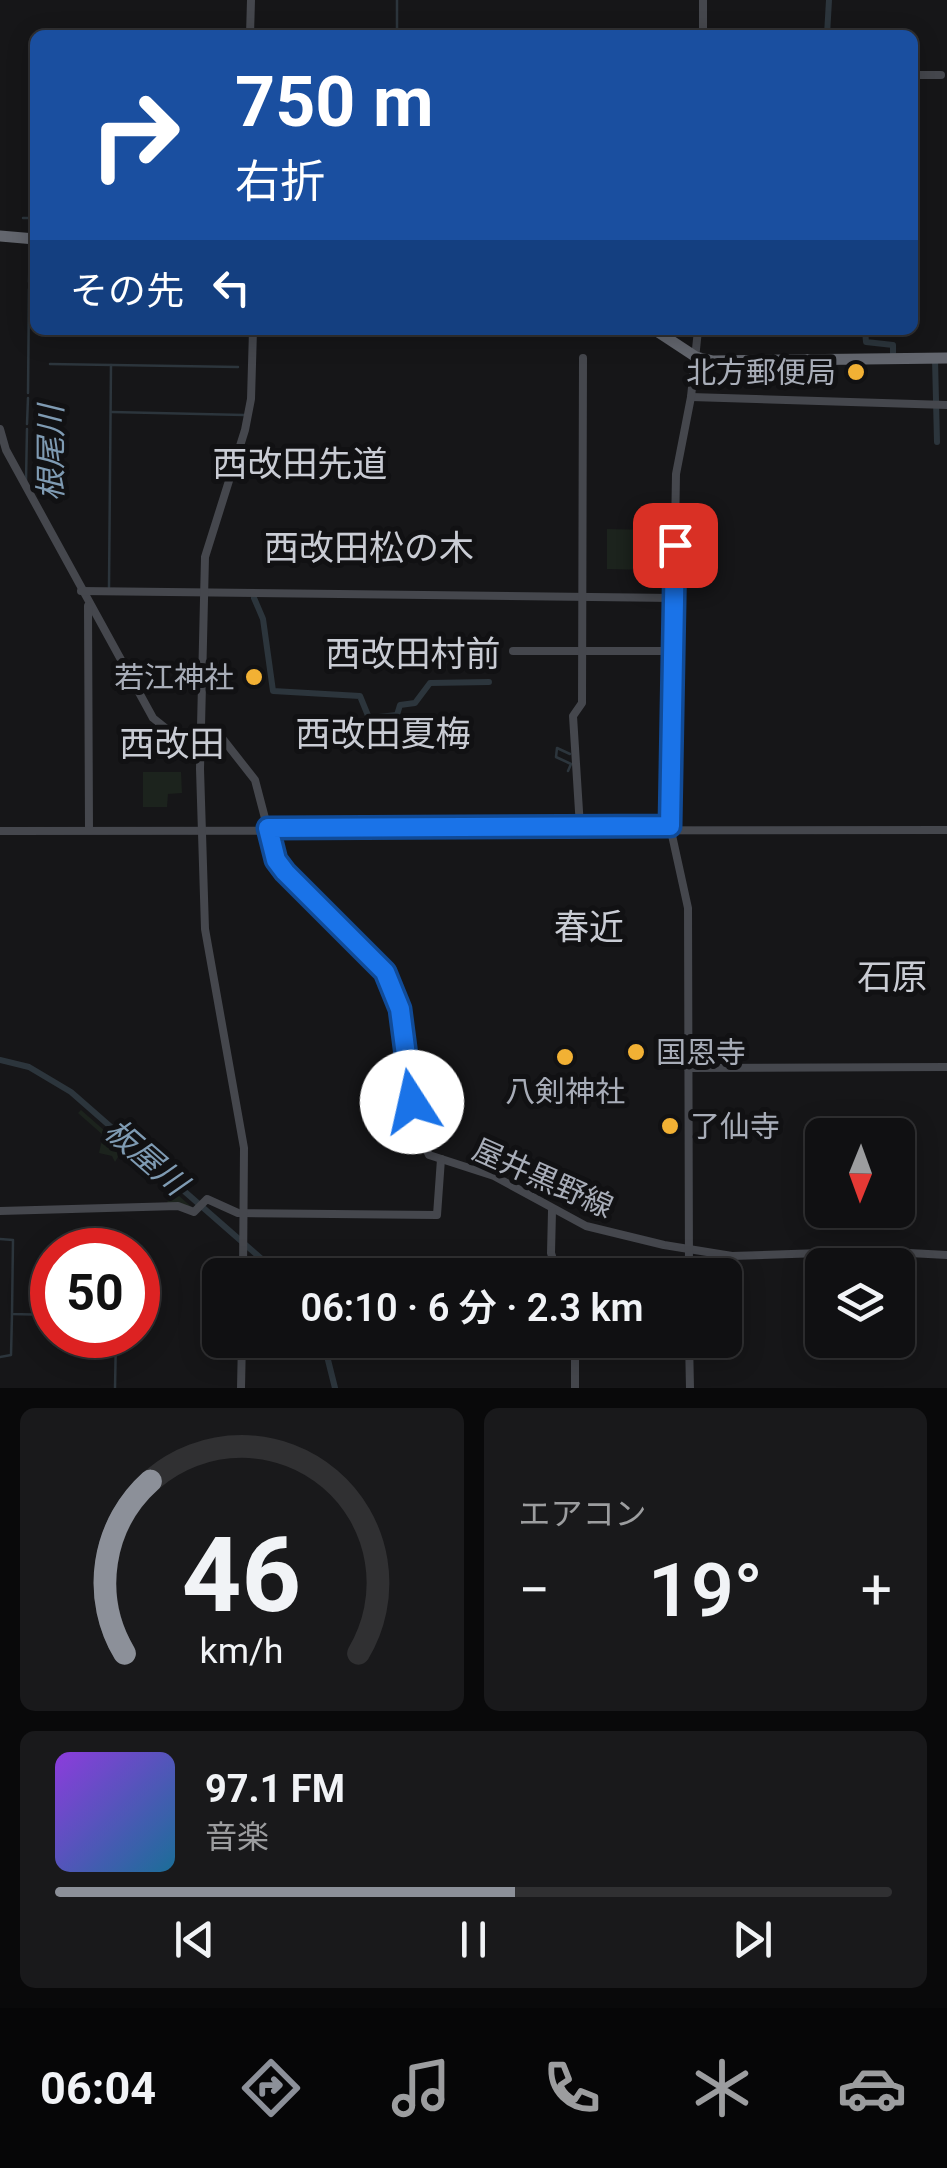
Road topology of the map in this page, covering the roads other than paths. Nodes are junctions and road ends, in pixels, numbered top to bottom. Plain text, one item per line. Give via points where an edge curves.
1 (251, 0) edge
2 (703, 0) edge
3 (250, 30) edge
4 (703, 30) edge
5 (918, 75) edge
6 (941, 75) dead end
7 (0, 236) edge
8 (30, 239) edge
9 (253, 335) edge
10 (662, 335) edge
11 (698, 335) edge
12 (696, 357) junction
13 (583, 358) dead end
14 (947, 358) edge
15 (691, 398) junction
16 (947, 405) edge
17 (0, 430) edge
18 (203, 590) junction
19 (81, 591) junction
20 (580, 597) junction
21 (675, 598) junction
22 (88, 602) junction
23 (513, 651) dead end
24 (580, 652) junction
25 (675, 652) junction
26 (200, 734) junction
27 (670, 826) junction
28 (580, 827) junction
29 (268, 828) junction
30 (89, 829) junction
31 (201, 829) junction
32 (0, 830) edge
33 (947, 830) edge
34 (947, 1067) edge
35 (688, 1068) junction
36 (442, 1160) junction
37 (0, 1211) edge
38 (552, 1211) junction
39 (244, 1213) junction
40 (689, 1250) junction
41 (947, 1255) edge
42 (243, 1258) edge
43 (553, 1258) edge
44 (689, 1258) edge
45 (242, 1358) edge
46 (575, 1358) edge
47 (689, 1358) edge
48 (242, 1388) edge
49 (575, 1388) edge
50 (690, 1388) edge

1 - 3 street
2 - 4 street
5 - 6 street
7 - 8 highway
9 - 18 street via 251,402 212,527
10 - 12 highway
11 - 12 street
12 - 14 highway
12 - 15 street
13 - 20 street
15 - 16 street
15 - 21 street via 676,474
17 - 19 street
18 - 19 street
18 - 20 street
18 - 26 street
19 - 22 street
20 - 21 street
20 - 24 street
21 - 25 street
22 - 26 street via 153,718 168,730
22 - 30 street
23 - 24 street
24 - 25 street
24 - 28 street via 582,703 574,716
25 - 27 street
26 - 29 street via 222,738 248,770
26 - 31 street
27 - 28 street
27 - 33 street
27 - 35 street via 688,908
28 - 29 street
29 - 31 street
29 - 36 street via 285,872 385,972 400,1009 418,1133 429,1155
30 - 31 street
30 - 32 street
31 - 39 street via 205,929 241,1128
34 - 35 street
35 - 40 street
36 - 38 street, 屋井黒野線 via 494,1176
36 - 39 street, 屋井黒野線 via 437,1215
37 - 39 street, 屋井黒野線 via 196,1211 206,1200
38 - 40 street, 屋井黒野線 via 601,1232
38 - 43 street
39 - 42 street
40 - 41 street, 屋井黒野線 via 732,1256
40 - 44 street
45 - 48 street
46 - 49 street
47 - 50 street

